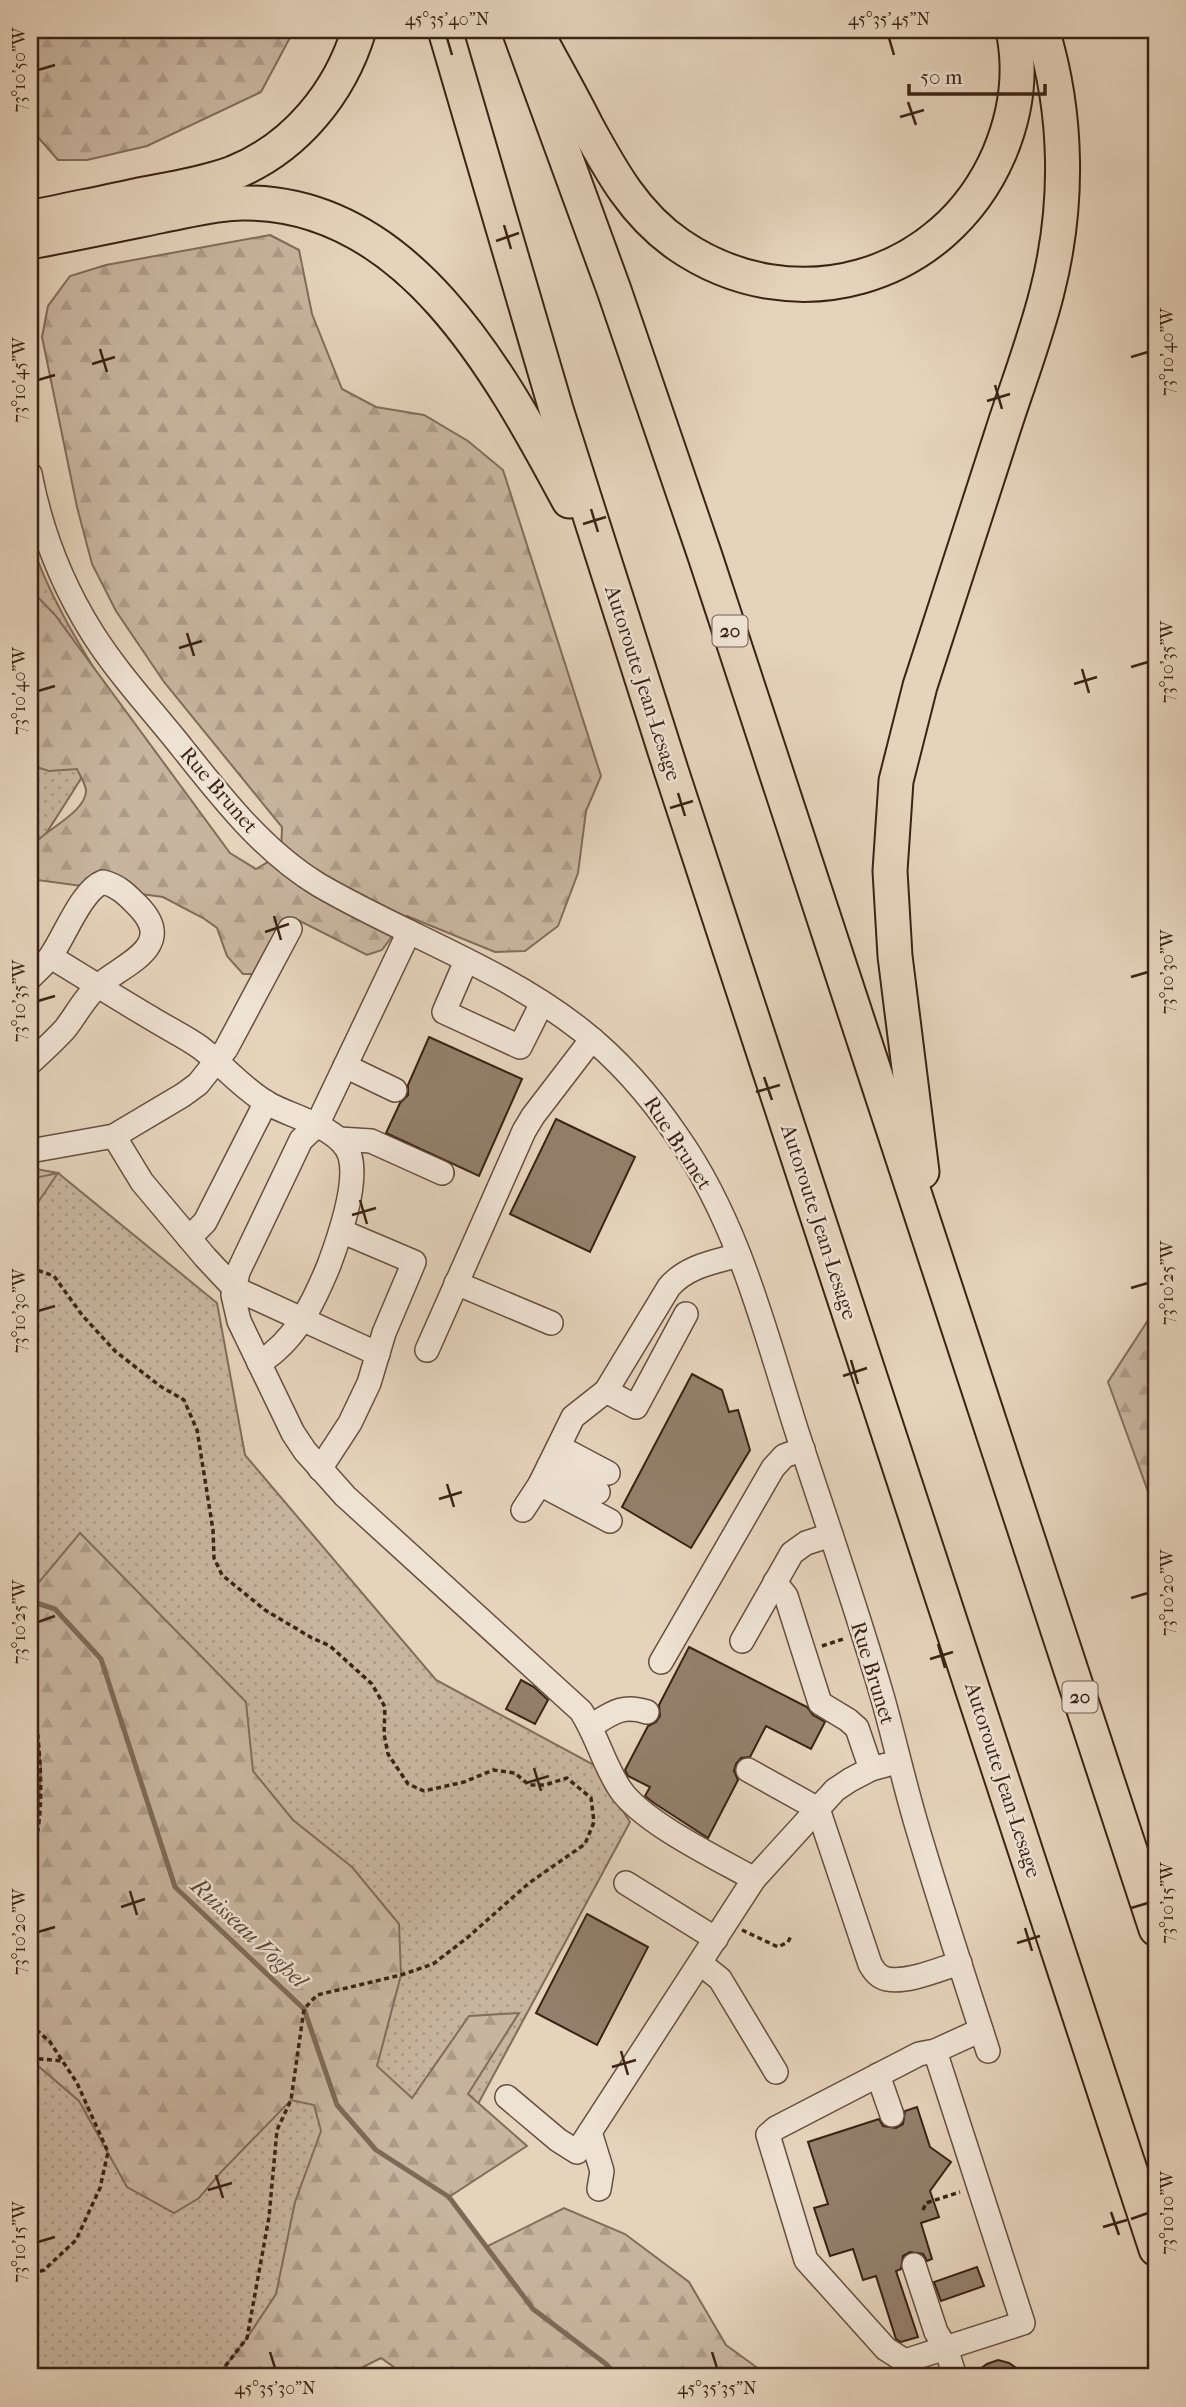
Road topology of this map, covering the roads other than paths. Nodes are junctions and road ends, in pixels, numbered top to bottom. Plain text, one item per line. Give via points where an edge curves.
1 (359, 30) edge
2 (445, 30) edge
3 (519, 30) edge
4 (535, 30) edge
5 (1013, 30) edge
6 (1042, 30) edge
7 (30, 218) edge
8 (30, 242) edge
9 (30, 474) edge
10 (607, 570) junction
11 (290, 929) dead end
12 (410, 932) junction
13 (51, 957) junction
14 (466, 961) junction
15 (30, 978) edge
16 (98, 986) junction
17 (542, 1003) junction
18 (592, 1040) junction
19 (30, 1063) edge
20 (217, 1063) junction
21 (345, 1066) junction
22 (395, 1090) dead end
23 (266, 1102) junction
24 (317, 1125) junction
25 (114, 1136) junction
26 (339, 1139) junction
27 (30, 1151) edge
28 (442, 1173) dead end
29 (341, 1231) junction
30 (929, 1237) junction
31 (189, 1238) junction
32 (739, 1255) junction
33 (456, 1283) junction
34 (234, 1288) junction
35 (651, 1316) junction
36 (302, 1321) junction
37 (551, 1323) dead end
38 (426, 1350) dead end
39 (378, 1354) junction
40 (259, 1363) junction
41 (606, 1391) junction
42 (803, 1449) junction
43 (549, 1466) junction
44 (320, 1469) junction
45 (603, 1482) dead end
46 (523, 1510) dead end
47 (610, 1521) dead end
48 (831, 1535) junction
49 (775, 1582) junction
50 (742, 1642) dead end
51 (661, 1662) dead end
52 (647, 1712) dead end
53 (591, 1726) junction
54 (899, 1761) junction
55 (872, 1769) junction
56 (748, 1770) dead end
57 (818, 1809) junction
58 (754, 1879) junction
59 (626, 1883) dead end
60 (1156, 1929) edge
61 (716, 1938) junction
62 (700, 1963) junction
63 (960, 1963) junction
64 (935, 2051) junction
65 (776, 2072) dead end
66 (878, 2075) junction
67 (507, 2097) dead end
68 (892, 2115) dead end
69 (590, 2132) junction
70 (599, 2189) dead end
71 (1156, 2249) edge
72 (914, 2265) dead end
73 (946, 2348) junction
74 (955, 2377) edge

1 - 7 highway via 330,93 295,133 264,157 198,183
2 - 10 highway, Autoroute Jean-Lesage
3 - 30 highway, 20 via 705,556
4 - 5 highway via 616,179 652,223 718,268 765,282 811,285 842,282 904,260 967,208 995,163 1012,120 1018,77
6 - 30 highway via 1059,110 1063,178 1051,273 913,709 896,781 891,883 895,956
8 - 10 highway via 239,203 307,211 356,231 417,279 482,353 515,402
9 - 12 street, Rue Brunet via 51,552 90,628 212,786 266,844 304,875
10 - 71 highway, Autoroute Jean-Lesage
11 - 20 street
12 - 14 street, Rue Brunet
12 - 21 street
13 - 15 street
13 - 16 street
13 - 16 street via 96,885 103,882 122,890 148,920 150,944
14 - 17 street, Rue Brunet
14 - 17 street via 444,1012 520,1047
16 - 19 street
16 - 20 street via 201,1048
17 - 18 street, Rue Brunet
18 - 32 street, Rue Brunet via 637,1084 677,1135 706,1182
18 - 33 street via 533,1116
20 - 23 street
20 - 25 street via 183,1095
21 - 22 street
21 - 24 street
23 - 24 street
23 - 31 street via 205,1222
24 - 26 street
24 - 34 street via 301,1140
25 - 27 street
25 - 31 street via 142,1182
26 - 28 street via 371,1141
26 - 29 street via 351,1165
29 - 36 street
29 - 39 street via 414,1262
30 - 60 highway, 20
31 - 34 street
32 - 35 street via 681,1275
32 - 42 street, Rue Brunet
33 - 37 street
33 - 38 street
34 - 36 street
34 - 40 street via 234,1307
35 - 41 street
35 - 41 street via 681,1322 636,1407
36 - 39 street
36 - 40 street via 279,1349
39 - 44 street via 350,1423
40 - 44 street via 293,1433
41 - 43 street via 573,1417
42 - 48 street, Rue Brunet
42 - 51 street via 784,1456 773,1468
43 - 45 street
43 - 46 street
43 - 47 street
44 - 53 street via 567,1696
48 - 49 street via 798,1546
48 - 54 street, Rue Brunet via 844,1639
49 - 50 street
49 - 55 street via 786,1596 820,1703 857,1728
52 - 53 street via 622,1709
53 - 58 street via 619,1788 638,1809
54 - 55 street
54 - 63 street, Rue Brunet
55 - 57 street via 842,1785
56 - 57 street
57 - 58 street
57 - 63 street via 876,1974 885,1979 908,1978
58 - 61 street
59 - 61 street
61 - 62 street
62 - 65 street via 720,1979
62 - 69 street
63 - 64 street, Rue Brunet via 985,2041
64 - 66 street
64 - 73 street via 1023,2323
66 - 68 street
66 - 73 street via 776,2128 769,2138 806,2260 900,2360
67 - 69 street via 577,2152
69 - 70 street via 602,2171
72 - 73 street via 936,2332
73 - 74 street

